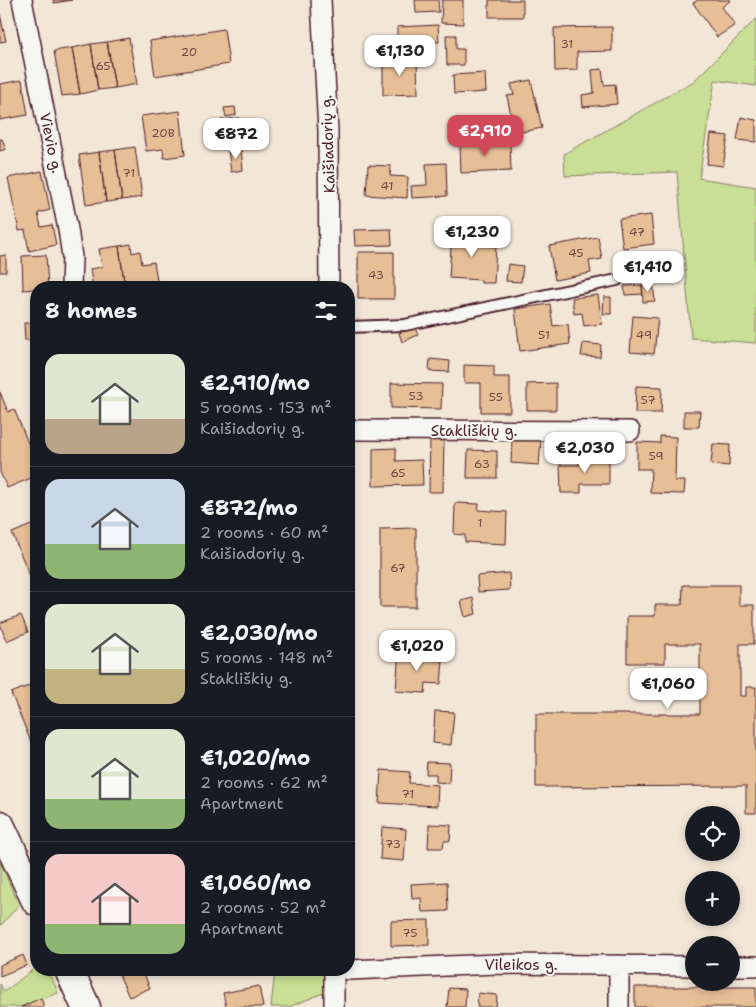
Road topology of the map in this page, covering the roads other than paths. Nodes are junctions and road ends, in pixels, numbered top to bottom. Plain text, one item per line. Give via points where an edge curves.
1 (22, 0) edge
2 (321, 0) edge
3 (617, 280) dead end
4 (71, 281) edge
5 (330, 281) edge
6 (355, 327) edge
7 (355, 430) edge
8 (630, 431) dead end
9 (0, 825) edge
10 (30, 888) edge
11 (619, 965) junction
12 (685, 966) edge
13 (740, 966) edge
14 (756, 966) edge
15 (355, 970) edge
16 (72, 976) edge
17 (334, 976) edge
18 (86, 1007) edge
19 (334, 1007) edge
20 (619, 1007) edge

1 - 4 street, Vievio g. via 68,229
2 - 5 street, Kaišiadorių g. via 328,131
3 - 6 lane via 405,325
7 - 8 street, Stakliškių g.
9 - 10 street
11 - 12 street, Vileikos g.
11 - 15 street, Vileikos g. via 498,964
11 - 20 street
13 - 14 street
16 - 18 street
17 - 19 street

